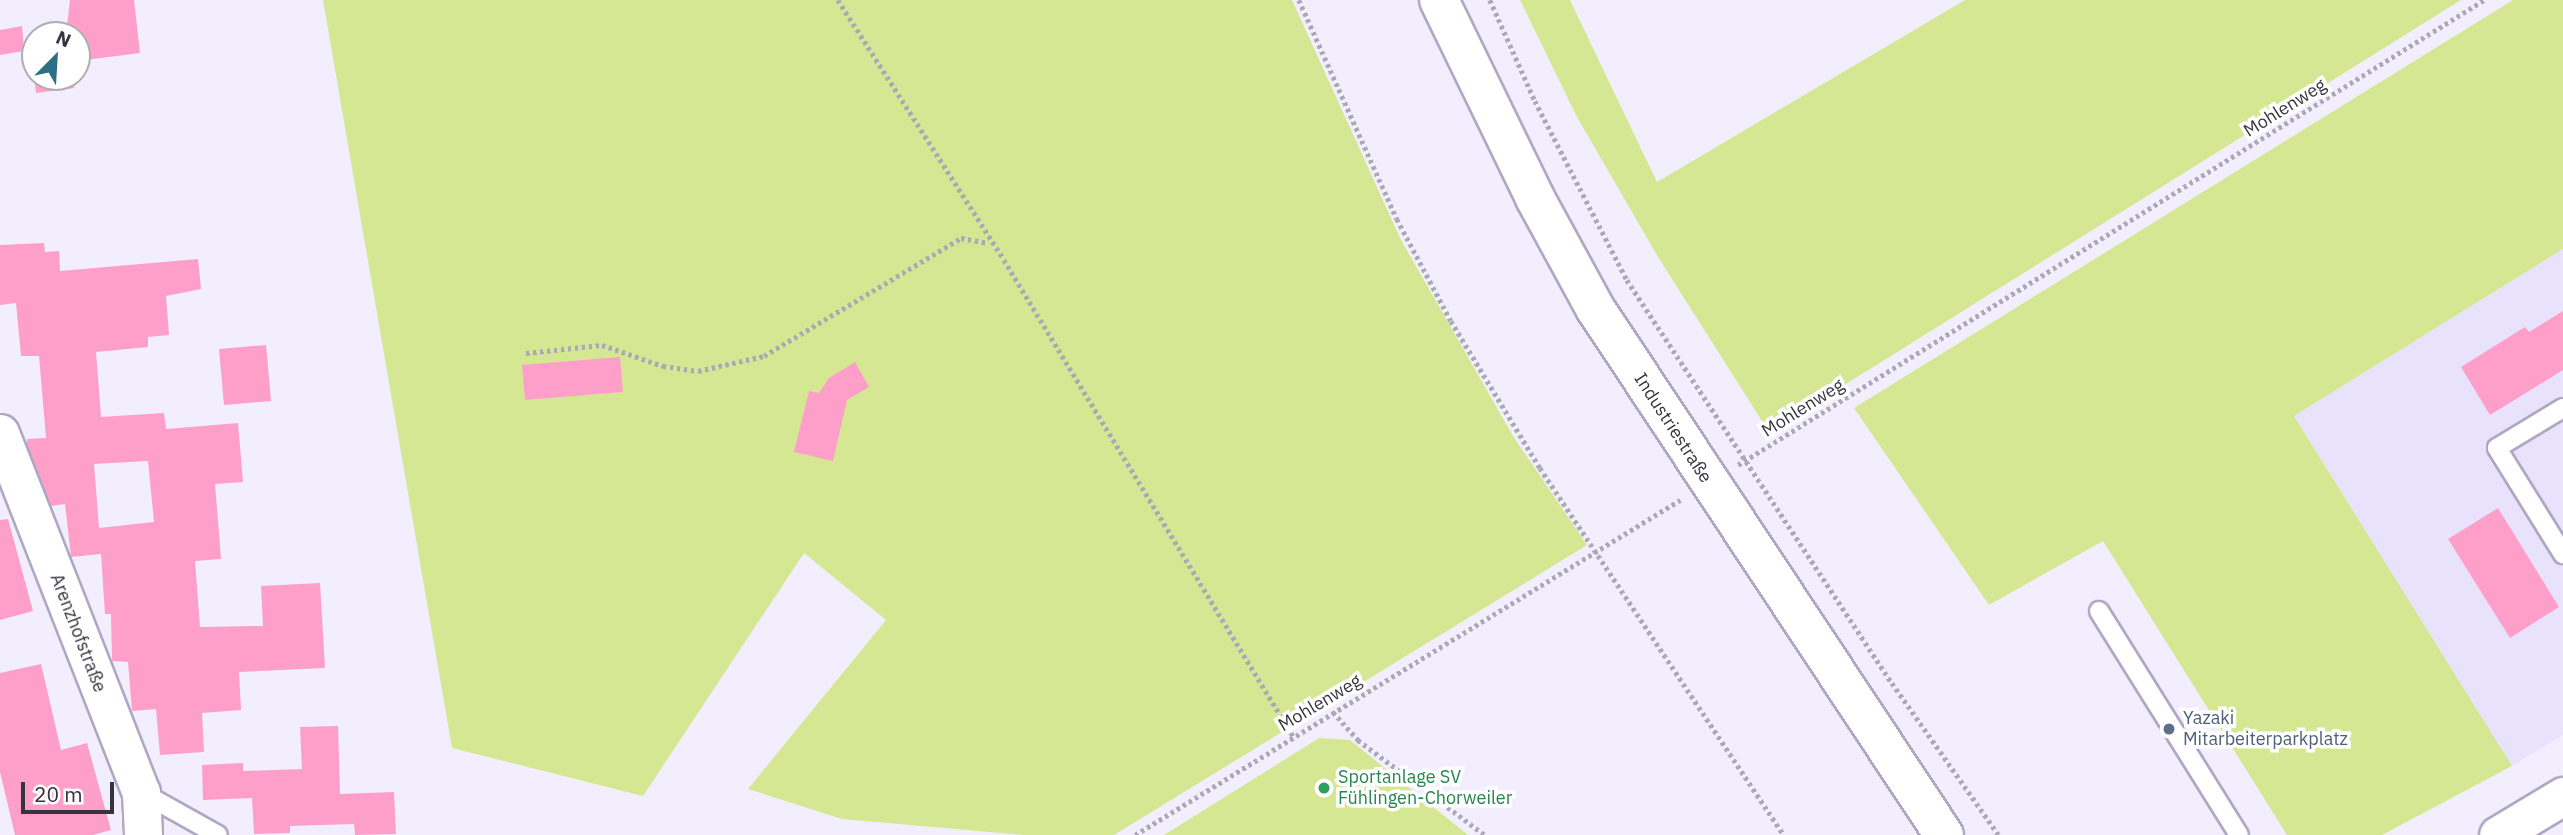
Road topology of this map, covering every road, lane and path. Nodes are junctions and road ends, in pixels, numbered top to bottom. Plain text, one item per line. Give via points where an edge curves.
1 (838, 0) edge
2 (1299, 0) edge
3 (1439, 0) edge
4 (1490, 0) edge
5 (2484, 0) edge
6 (989, 243) junction
7 (526, 353) dead end
8 (2563, 408) edge
9 (0, 433) edge
10 (1744, 461) junction
11 (1708, 482) junction
12 (1596, 554) junction
13 (2563, 554) edge
14 (2099, 611) dead end
15 (1333, 712) junction
16 (1293, 736) junction
17 (141, 792) junction
18 (2563, 796) edge
19 (143, 835) edge
20 (218, 835) edge
21 (1135, 835) edge
22 (1485, 835) edge
23 (1784, 835) edge
24 (1944, 835) edge
25 (1999, 835) edge
26 (2239, 835) edge
27 (2498, 835) edge

1 - 6 path
2 - 12 path via 1355,130 1439,298
3 - 11 main road, Industriestraße via 1485,100 1595,308
4 - 10 path via 1535,101 1627,280
5 - 10 path, Mohlenweg
6 - 7 path via 961,238 764,356 698,371 663,366 602,345
6 - 16 path via 1004,260
8 - 13 lane via 2497,448
9 - 17 street, Arenzhofstraße
10 - 11 path, Mohlenweg
10 - 25 path
11 - 12 path, Mohlenweg
11 - 24 main road, Industriestraße
12 - 15 path, Mohlenweg
12 - 23 path
14 - 26 lane
15 - 16 path, Mohlenweg
15 - 22 path via 1358,740
16 - 21 path, Mohlenweg
17 - 19 street, Arenzhofstraße
17 - 20 lane
18 - 27 street

